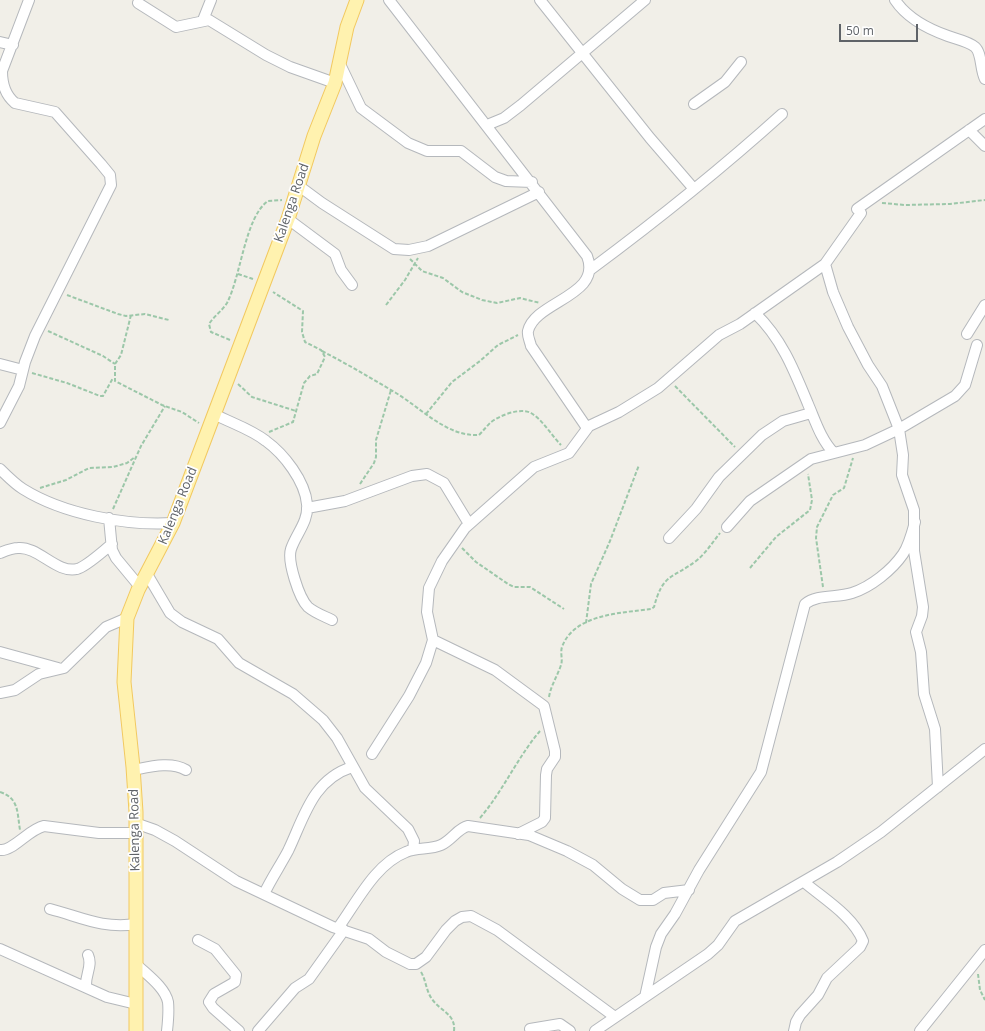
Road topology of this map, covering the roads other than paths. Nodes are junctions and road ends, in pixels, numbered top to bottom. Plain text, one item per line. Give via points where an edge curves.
1 (29, 0) edge
2 (211, 0) edge
3 (357, 0) edge
4 (389, 0) edge
5 (540, 0) edge
6 (645, 0) edge
7 (894, 0) edge
8 (138, 3) dead end
9 (203, 20) junction
10 (0, 42) edge
11 (13, 45) junction
12 (584, 52) junction
13 (339, 62) junction
14 (741, 62) dead end
15 (985, 79) edge
16 (335, 83) junction
17 (0, 97) edge
18 (11, 100) junction
19 (694, 104) dead end
20 (782, 114) dead end
21 (985, 120) edge
22 (486, 125) junction
23 (969, 130) junction
24 (985, 146) edge
25 (532, 182) junction
26 (299, 186) junction
27 (694, 189) junction
28 (539, 192) junction
29 (288, 219) junction
30 (825, 264) junction
31 (590, 270) junction
32 (352, 285) dead end
33 (985, 305) edge
34 (755, 313) junction
35 (967, 334) dead end
36 (977, 345) dead end
37 (0, 364) edge
38 (23, 370) junction
39 (811, 413) junction
40 (214, 414) junction
41 (0, 422) edge
42 (587, 428) junction
43 (899, 429) junction
44 (834, 453) junction
45 (0, 469) edge
46 (307, 508) junction
47 (109, 518) junction
48 (915, 522) junction
49 (173, 523) junction
50 (469, 524) junction
51 (727, 527) road end
52 (669, 538) dead end
53 (112, 544) junction
54 (0, 553) edge
55 (147, 574) junction
56 (140, 587) junction
57 (127, 618) junction
58 (332, 620) dead end
59 (433, 640) junction
60 (0, 652) edge
61 (62, 669) junction
62 (3, 691) edge
63 (985, 749) edge
64 (372, 754) dead end
65 (352, 767) junction
66 (134, 770) junction
67 (186, 770) dead end
68 (938, 787) junction
69 (135, 828) junction
70 (518, 834) junction
71 (0, 850) edge
72 (413, 850) junction
73 (804, 882) junction
74 (689, 890) junction
75 (264, 894) junction
76 (50, 909) dead end
77 (136, 924) junction
78 (341, 929) junction
79 (198, 940) dead end
80 (0, 949) edge
81 (985, 950) edge
82 (88, 955) dead end
83 (136, 964) junction
84 (86, 987) junction
85 (645, 997) junction
86 (136, 1004) junction
87 (615, 1017) junction
88 (530, 1029) dead end
89 (600, 1030) edge
90 (136, 1031) edge
91 (167, 1031) edge
92 (240, 1031) edge
93 (258, 1031) edge
94 (570, 1031) edge
95 (794, 1031) edge
96 (920, 1031) edge

1 - 11 street
2 - 9 street
3 - 13 main road, Kalenga Road
4 - 22 street
5 - 12 street
6 - 12 street
7 - 15 street via 911,18 939,33 975,47 979,53
8 - 9 street via 176,28 190,26
9 - 16 street via 209,20 290,67
10 - 11 street
11 - 18 street via 2,71 2,82
12 - 22 street via 504,118
12 - 27 street via 650,138
13 - 16 main road, Kalenga Road
13 - 25 street via 361,108 408,143 427,151 461,151 506,181
14 - 19 street via 725,82
16 - 26 main road, Kalenga Road via 314,136
17 - 18 street
18 - 38 street via 55,112 110,175 111,181 39,328
20 - 27 street
21 - 23 street
22 - 25 street
23 - 24 street
23 - 30 street via 867,202
25 - 28 street
26 - 28 street via 338,214 398,250 428,246
26 - 29 main road, Kalenga Road
27 - 31 street
28 - 31 street via 587,256
29 - 32 street via 335,254 341,270
29 - 40 main road, Kalenga Road
30 - 34 street
30 - 43 street via 842,313 868,365 882,386
31 - 42 street via 574,293 538,316 528,330 531,346
33 - 35 street
34 - 39 street via 776,337 795,372
34 - 42 street via 719,335 669,380 620,412
36 - 43 street via 965,386 955,396
37 - 38 street
38 - 41 street via 19,386
39 - 44 street
39 - 52 street via 783,421 768,430 719,477 696,509
40 - 46 street via 267,441 295,473 305,494
40 - 49 main road, Kalenga Road
42 - 50 street via 570,453 534,467
43 - 44 street via 856,448
43 - 48 street via 903,455 902,475 914,510
44 - 51 street via 822,455 806,463 750,501
45 - 47 street via 23,489 58,506
46 - 50 street via 345,501 419,473 427,474 444,483
46 - 58 street via 290,559 307,606
47 - 49 street via 153,524
47 - 53 street
48 - 68 street via 914,551 923,606 916,632 921,652 924,694 935,729
48 - 74 street via 912,536 903,554 868,586 852,593 808,602 802,608 791,661 780,694 761,772
49 - 55 main road, Kalenga Road
50 - 59 street via 442,561 429,588 427,612
53 - 54 street via 75,570 54,564 27,549 16,548
53 - 56 street via 116,558
55 - 56 main road, Kalenga Road
55 - 65 street via 170,613 182,622 218,639 239,663 294,694 314,710 337,738
56 - 57 main road, Kalenga Road
57 - 61 street via 106,627
57 - 66 main road, Kalenga Road via 124,682
59 - 64 street via 426,663 409,696
59 - 70 street via 495,670 544,706 555,751 555,757 546,775 545,818
60 - 61 street
61 - 62 street via 39,674 15,690
63 - 68 street
65 - 72 street via 365,788 408,829 414,841
65 - 75 street via 328,778 309,803 284,859
66 - 67 street via 171,766
66 - 69 main road, Kalenga Road
68 - 73 street via 881,832
69 - 71 street via 99,833 44,826 38,827 8,850
69 - 75 street via 155,830 236,881
69 - 77 main road, Kalenga Road
70 - 72 street via 473,826 464,827 451,840 435,847
70 - 74 street via 529,835 593,865 640,900 653,900 664,893
72 - 78 street via 396,857 381,869
73 - 85 street via 740,918 708,954
73 - 95 street via 844,915 860,933 863,941 860,947 827,978 818,995 800,1015
74 - 85 street via 660,934
75 - 78 street
76 - 77 street via 94,923 123,926
77 - 83 main road, Kalenga Road
78 - 87 street via 369,939 407,963 416,964 455,922 462,917 471,916 497,930
78 - 93 street via 309,979 295,988
79 - 92 street via 214,950 236,975 235,982 214,994 209,1002
80 - 84 street
81 - 96 street
82 - 84 street via 90,966 85,978
83 - 86 main road, Kalenga Road
83 - 91 street via 162,991 168,1002
84 - 86 street via 107,997
85 - 87 street
86 - 90 main road, Kalenga Road
87 - 89 street
88 - 94 street via 560,1024

